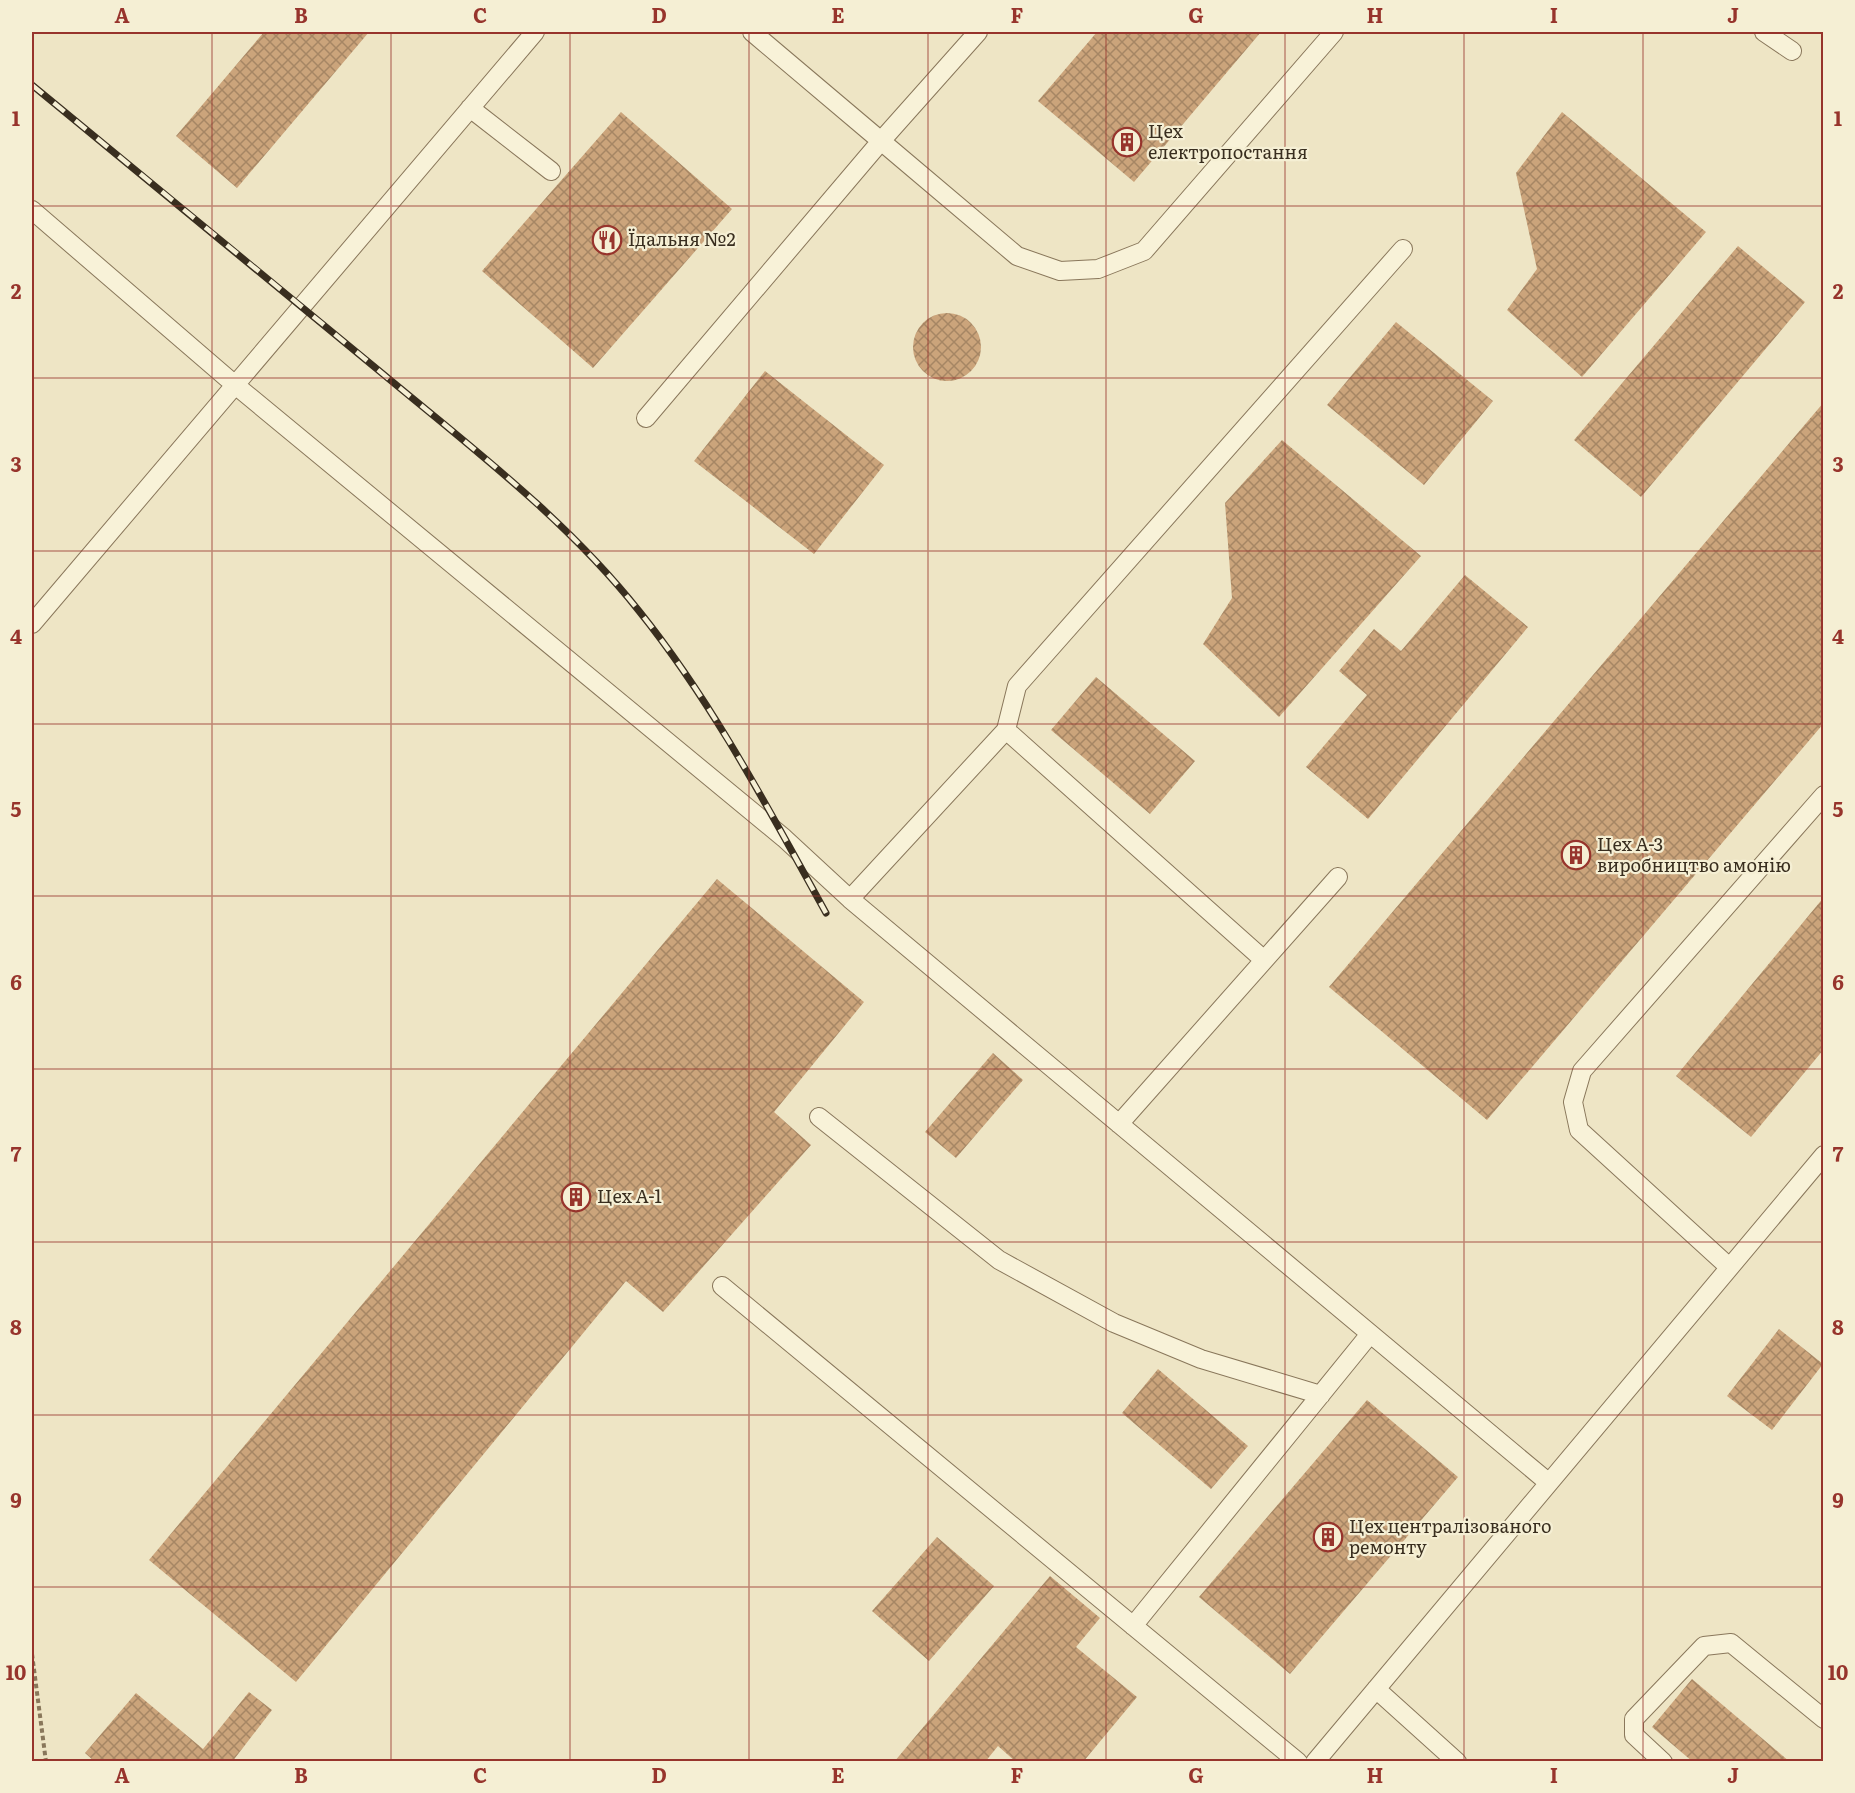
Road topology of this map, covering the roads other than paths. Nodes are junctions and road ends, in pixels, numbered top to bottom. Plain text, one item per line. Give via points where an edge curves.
1 (535, 32) edge
2 (752, 32) edge
3 (978, 32) edge
4 (1335, 32) edge
5 (1764, 32) edge
6 (1792, 51) dead end
7 (470, 108) junction
8 (881, 141) junction
9 (551, 171) dead end
10 (32, 210) edge
11 (1402, 249) dead end
12 (234, 384) junction
13 (646, 418) dead end
14 (32, 624) edge
15 (1006, 730) junction
16 (1824, 795) edge
17 (1338, 877) dead end
18 (850, 899) junction
19 (1264, 960) junction
20 (819, 1117) dead end
21 (1119, 1124) junction
22 (1824, 1155) edge
23 (1729, 1267) junction
24 (722, 1286) dead end
25 (1370, 1334) junction
26 (1321, 1395) junction
27 (1549, 1483) junction
28 (1133, 1626) junction
29 (1376, 1689) junction
30 (1824, 1719) edge
31 (1298, 1761) edge
32 (1315, 1761) edge
33 (1456, 1761) edge
34 (1663, 1761) edge

1 - 7 lane
2 - 8 lane
3 - 8 lane
4 - 8 lane via 1143,251 1098,269 1060,271 1017,256
5 - 6 lane
7 - 9 lane
7 - 12 lane
8 - 13 lane
10 - 12 lane
11 - 15 lane via 1017,686
12 - 14 lane
12 - 18 lane via 784,838
15 - 18 lane
15 - 19 lane
16 - 23 lane via 1582,1071 1573,1102 1579,1130
17 - 19 lane
18 - 21 lane
19 - 21 lane
20 - 26 lane via 999,1260 1114,1323 1201,1359
21 - 25 lane
22 - 23 lane
23 - 27 lane
24 - 28 lane
25 - 26 lane
25 - 27 lane
26 - 28 lane
27 - 29 lane
28 - 31 lane
29 - 32 lane
29 - 33 lane
30 - 34 lane via 1731,1643 1704,1646 1634,1719 1634,1735

